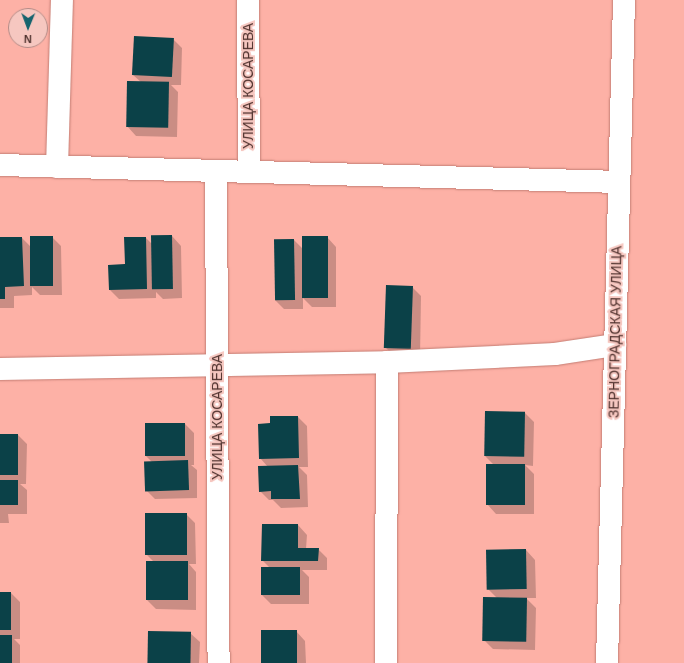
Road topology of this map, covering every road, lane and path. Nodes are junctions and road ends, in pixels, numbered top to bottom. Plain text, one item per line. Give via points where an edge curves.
1 (62, 0) edge
2 (248, 0) edge
3 (624, 0) edge
4 (0, 165) edge
5 (57, 167) junction
6 (216, 171) junction
7 (249, 172) junction
8 (619, 182) junction
9 (615, 345) junction
10 (387, 362) junction
11 (217, 366) junction
12 (0, 369) edge
13 (219, 663) edge
14 (386, 663) edge
15 (607, 663) edge

1 - 5 street
2 - 7 street, УЛИЦА КОСАРЕВА
3 - 8 street, ЗЕРНОГРАДСКАЯ УЛИЦА
4 - 5 street
5 - 6 street
6 - 7 street
6 - 11 street, УЛИЦА КОСАРЕВА
7 - 8 street
8 - 9 street, ЗЕРНОГРАДСКАЯ УЛИЦА
9 - 10 street via 555,354
9 - 15 street, ЗЕРНОГРАДСКАЯ УЛИЦА
10 - 11 street
10 - 14 street
11 - 12 street
11 - 13 street, УЛИЦА КОСАРЕВА

